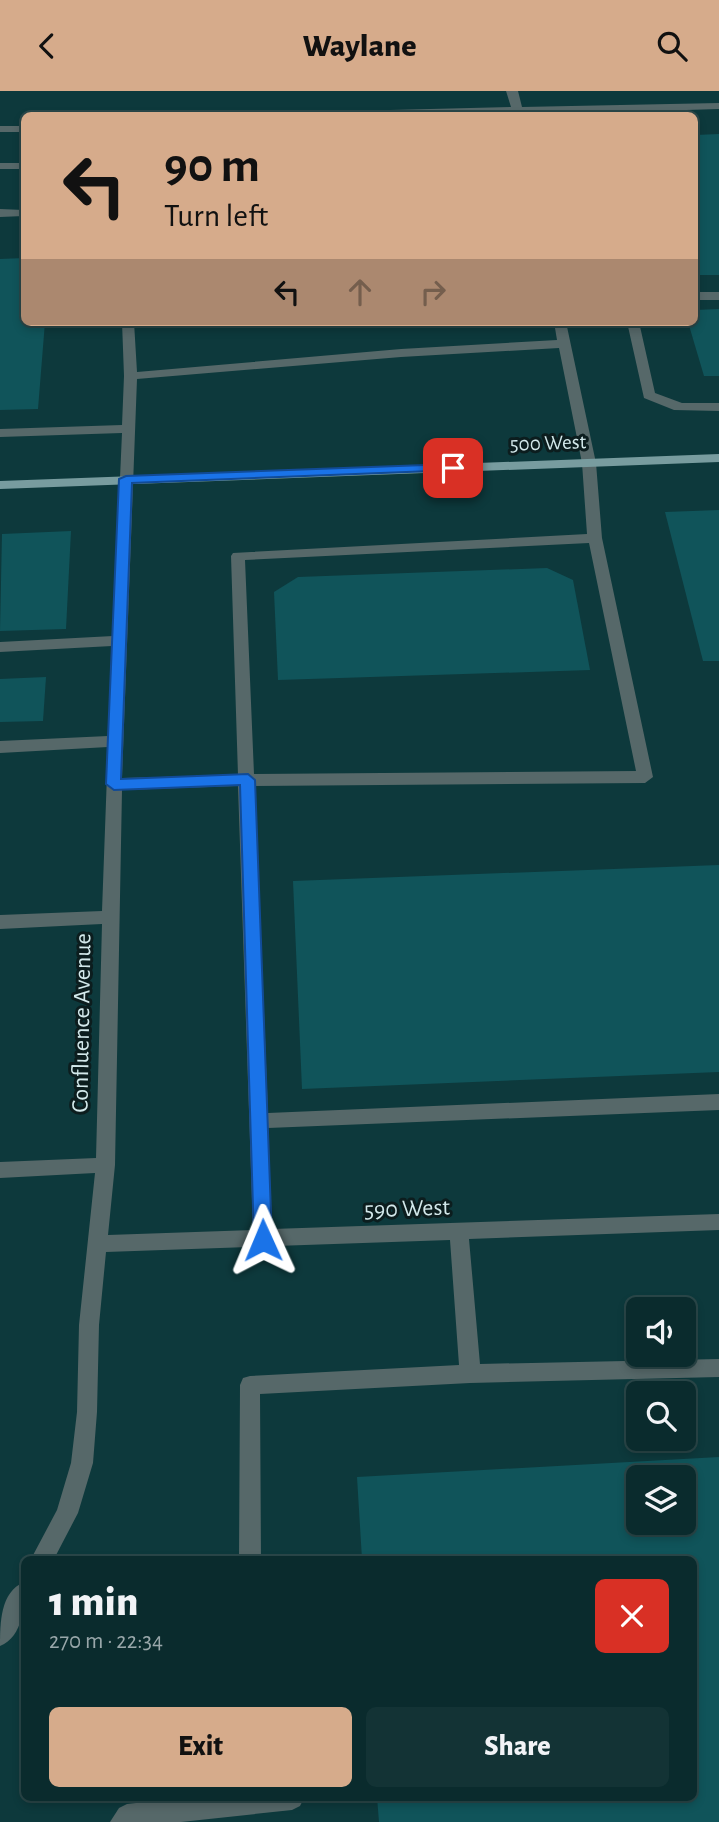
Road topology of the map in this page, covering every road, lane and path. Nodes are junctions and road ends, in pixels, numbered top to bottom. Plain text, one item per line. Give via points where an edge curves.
1 (512, 91) edge
2 (719, 106) edge
3 (518, 112) edge
4 (547, 112) edge
5 (0, 129) edge
6 (21, 129) edge
7 (0, 166) edge
8 (21, 166) edge
9 (0, 213) edge
10 (21, 213) edge
11 (698, 296) edge
12 (719, 296) edge
13 (128, 326) edge
14 (561, 326) edge
15 (634, 326) edge
16 (564, 344) junction
17 (131, 376) junction
18 (719, 407) edge
19 (128, 429) junction
20 (0, 433) edge
21 (719, 458) edge
22 (589, 463) junction
23 (126, 479) junction
24 (0, 485) edge
25 (595, 538) junction
26 (120, 641) junction
27 (0, 647) edge
28 (115, 741) junction
29 (0, 747) edge
30 (248, 780) junction
31 (114, 784) junction
32 (111, 917) junction
33 (0, 922) edge
34 (719, 1102) edge
35 (261, 1121) junction
36 (105, 1165) junction
37 (0, 1170) edge
38 (719, 1222) edge
39 (459, 1233) junction
40 (263, 1240) junction
41 (97, 1244) junction
42 (719, 1368) edge
43 (470, 1374) junction
44 (45, 1556) edge
45 (250, 1556) edge
46 (21, 1598) edge
47 (0, 1635) edge
48 (264, 1801) edge
49 (122, 1822) edge

1 - 3 street
2 - 4 street
5 - 6 street
7 - 8 street
9 - 10 street
11 - 12 street
13 - 17 street, Confluence Avenue
14 - 16 street
15 - 18 street via 649,395 676,408
16 - 17 street
16 - 22 street
17 - 19 street, Confluence Avenue
19 - 20 street
19 - 23 street, Confluence Avenue
21 - 22 main road, 500 West
22 - 23 main road, 500 West
22 - 25 street
23 - 24 main road, 500 West
23 - 26 street, Confluence Avenue
25 - 30 street via 239,556
25 - 30 street via 645,777
26 - 27 street
26 - 28 street, Confluence Avenue
28 - 29 street
28 - 31 street, Confluence Avenue
30 - 31 street
30 - 35 street
31 - 32 street, Confluence Avenue
32 - 33 street
32 - 36 street, Confluence Avenue
34 - 35 street
35 - 40 street
36 - 37 street
36 - 41 street, Confluence Avenue
38 - 39 street, 590 West
39 - 40 street, 590 West
39 - 43 street
40 - 41 street, 590 West
41 - 44 street, Confluence Avenue via 82,1463 67,1513
42 - 43 street
43 - 45 street via 250,1385
46 - 47 street
48 - 49 street via 127,1816

